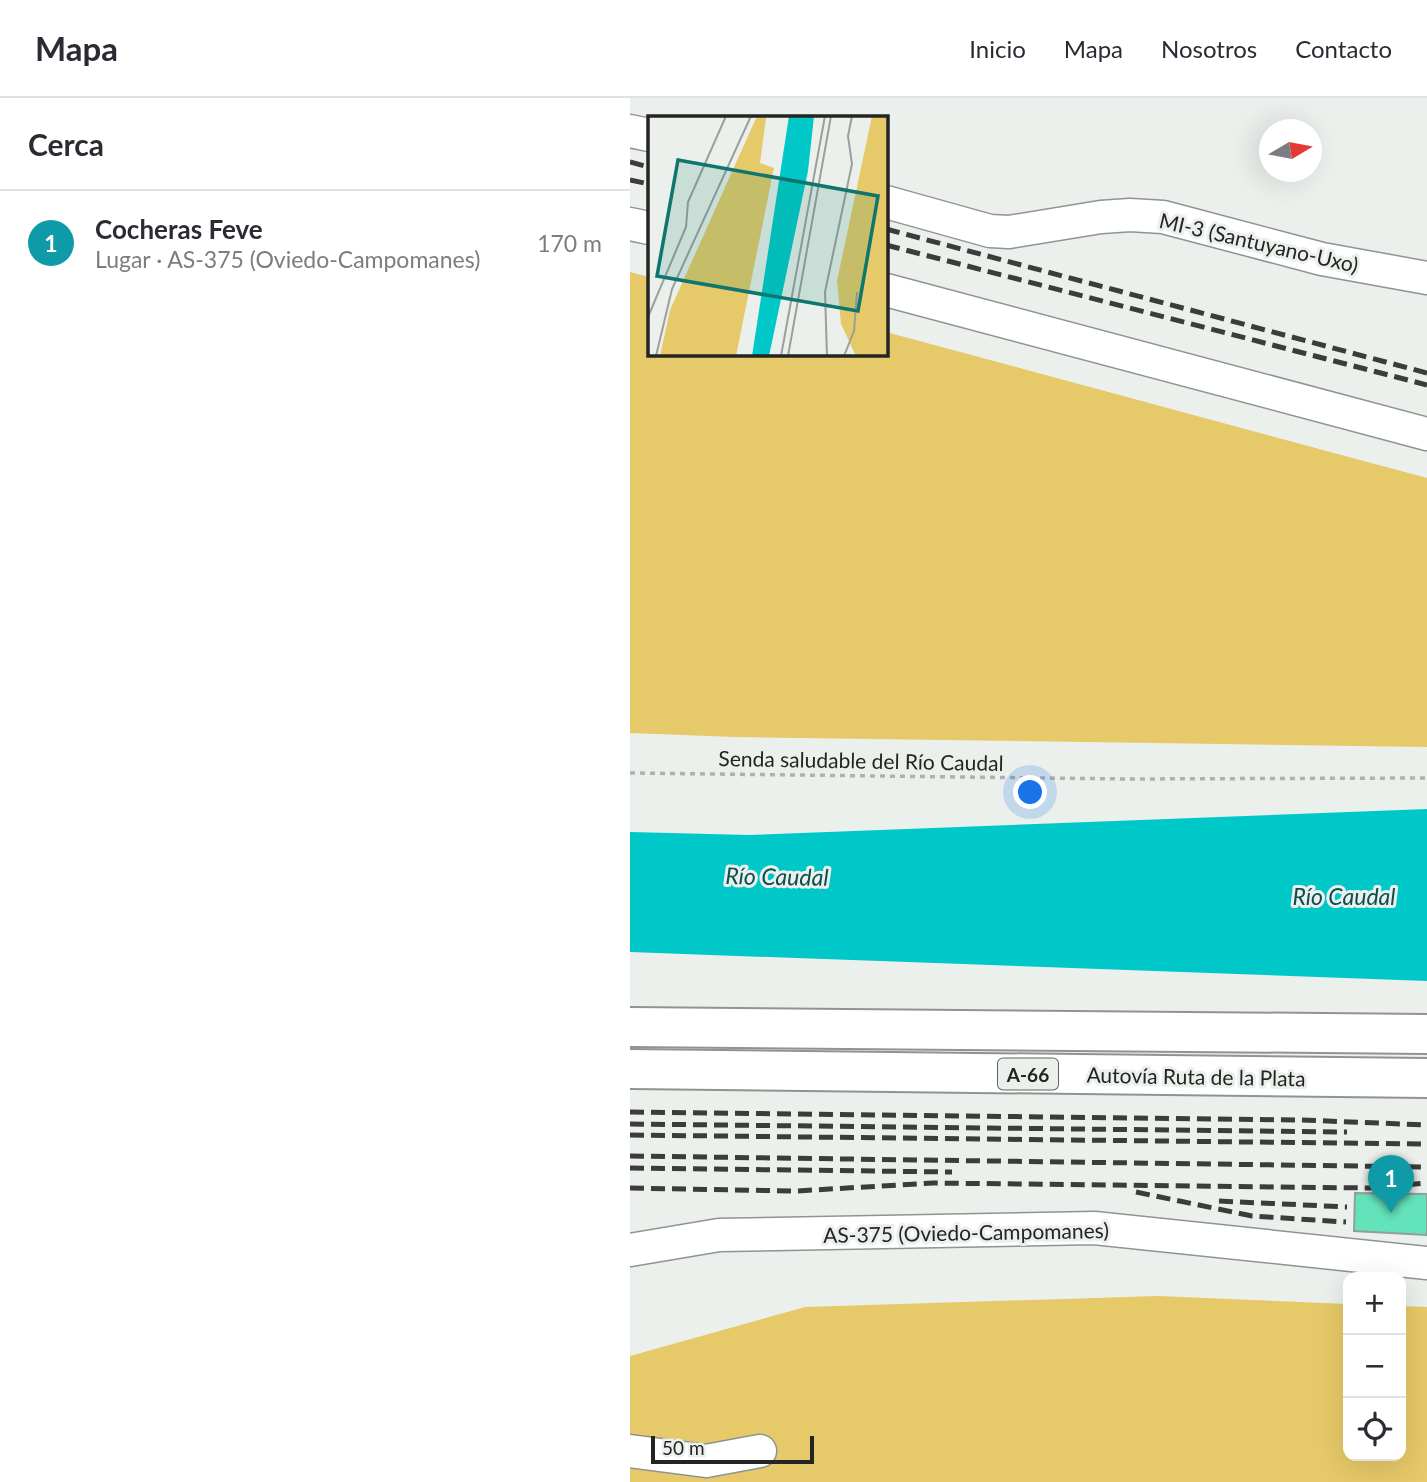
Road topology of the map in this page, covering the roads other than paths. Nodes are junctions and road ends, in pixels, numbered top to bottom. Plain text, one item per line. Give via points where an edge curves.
1 (630, 131) edge
2 (648, 135) edge
3 (887, 202) edge
4 (630, 224) edge
5 (648, 229) edge
6 (1427, 278) edge
7 (887, 290) edge
8 (1427, 434) edge
9 (630, 1027) edge
10 (1427, 1034) edge
11 (630, 1069) edge
12 (1427, 1079) edge
13 (630, 1250) edge
14 (1427, 1263) edge
15 (630, 1451) edge
16 (760, 1451) dead end

1 - 2 street
3 - 6 street, MI-3 (Santuyano-Uxo) via 990,231 1101,217 1163,217 1322,259
4 - 5 street
7 - 8 street
9 - 10 highway, Autovía Ruta de la Plata / A-66
11 - 12 highway, Autovía Ruta de la Plata / A-66
13 - 14 street, AS-375 (Oviedo-Campomanes) via 719,1236 1094,1228
15 - 16 street via 706,1461

